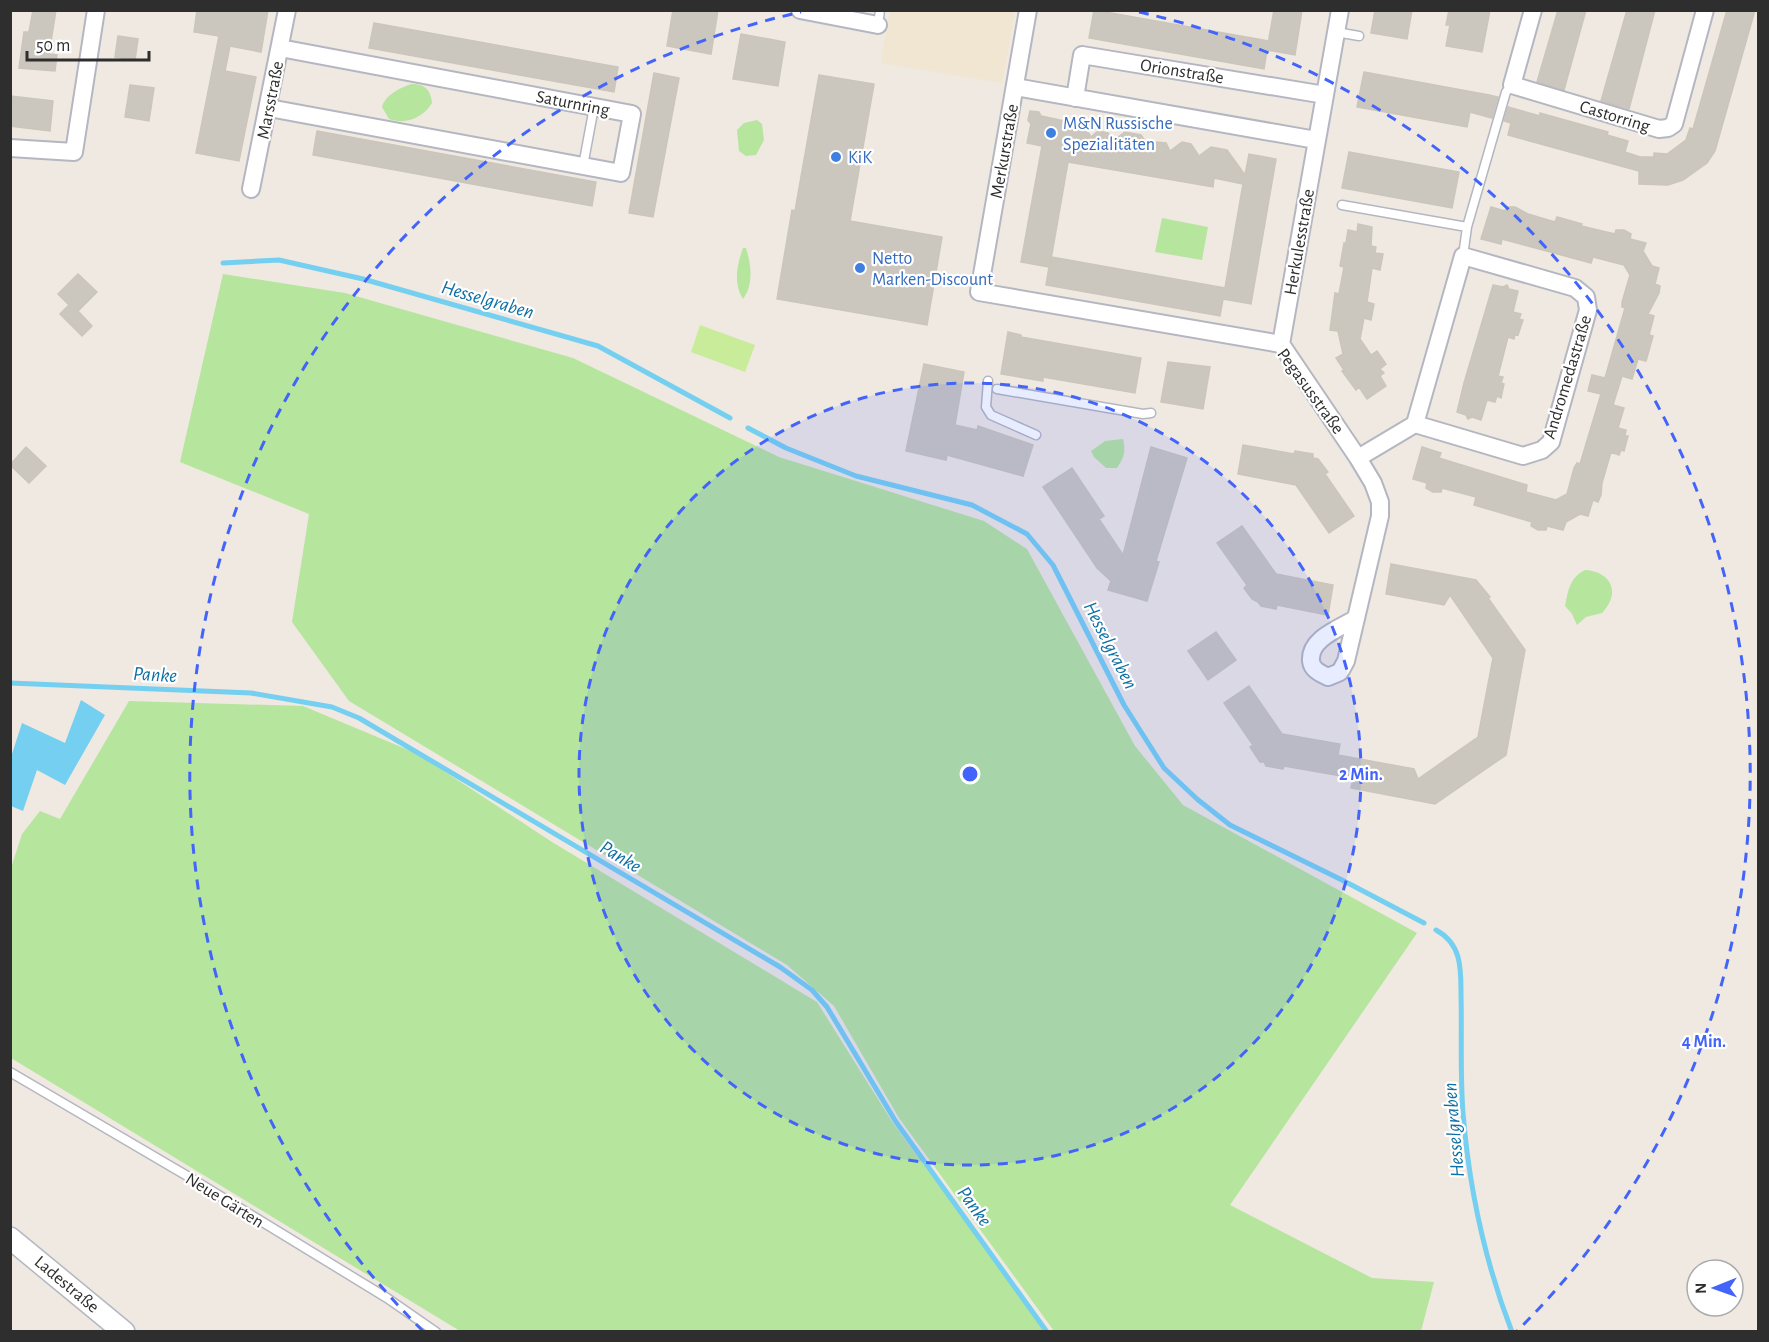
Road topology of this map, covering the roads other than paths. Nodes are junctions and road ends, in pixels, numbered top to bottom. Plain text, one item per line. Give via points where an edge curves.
1 (96, 10) edge
2 (287, 10) edge
3 (800, 10) edge
4 (1028, 10) edge
5 (1340, 10) edge
6 (1533, 10) edge
7 (1705, 10) edge
8 (879, 18) edge
9 (1336, 32) junction
10 (1359, 36) dead end
11 (280, 48) junction
12 (1512, 85) junction
13 (1015, 87) junction
14 (1325, 95) junction
15 (1075, 98) junction
16 (594, 106) junction
17 (269, 108) junction
18 (1316, 140) junction
19 (10, 148) edge
20 (583, 166) junction
21 (251, 189) dead end
22 (1342, 205) dead end
23 (1467, 227) junction
24 (1463, 256) junction
25 (979, 292) joint
26 (1281, 344) junction
27 (988, 381) dead end
28 (997, 389) dead end
29 (1151, 412) dead end
30 (1415, 424) junction
31 (1036, 435) dead end
32 (1358, 458) junction
33 (1355, 619) dead end
34 (10, 1072) edge
35 (10, 1238) edge
36 (124, 1332) edge
37 (436, 1332) edge

1 - 19 street via 74,152
2 - 11 street, Marsstraße
3 - 8 street
4 - 13 street, Merkurstraße
5 - 9 street, Herkulesstraße
6 - 12 street
7 - 12 street, Castorring via 1674,124 1668,128 1659,129
9 - 10 lane
9 - 14 street, Herkulesstraße
11 - 16 street, Saturnring
11 - 17 street, Marsstraße
12 - 23 lane via 1506,92
13 - 15 street
13 - 25 street, Merkurstraße
14 - 15 street, Orionstraße via 1082,55
14 - 18 street, Herkulesstraße
15 - 18 street
16 - 20 lane
16 - 20 street, Saturnring via 632,114 621,173
17 - 20 street, Saturnring
17 - 21 street, Marsstraße
18 - 26 street, Herkulesstraße
22 - 23 lane
23 - 24 lane
24 - 30 street
24 - 30 street, Andromedastraße via 1575,288 1586,297 1588,310 1551,442 1542,450 1523,456
25 - 26 street, Pegasusstraße
26 - 32 street, Pegasusstraße
27 - 31 lane via 986,406 991,415
28 - 29 lane via 1143,414
30 - 32 street
32 - 33 street, Pegasusstraße via 1373,483 1380,509
34 - 37 lane, Neue Gärten via 387,1298
35 - 36 street, Ladestraße

